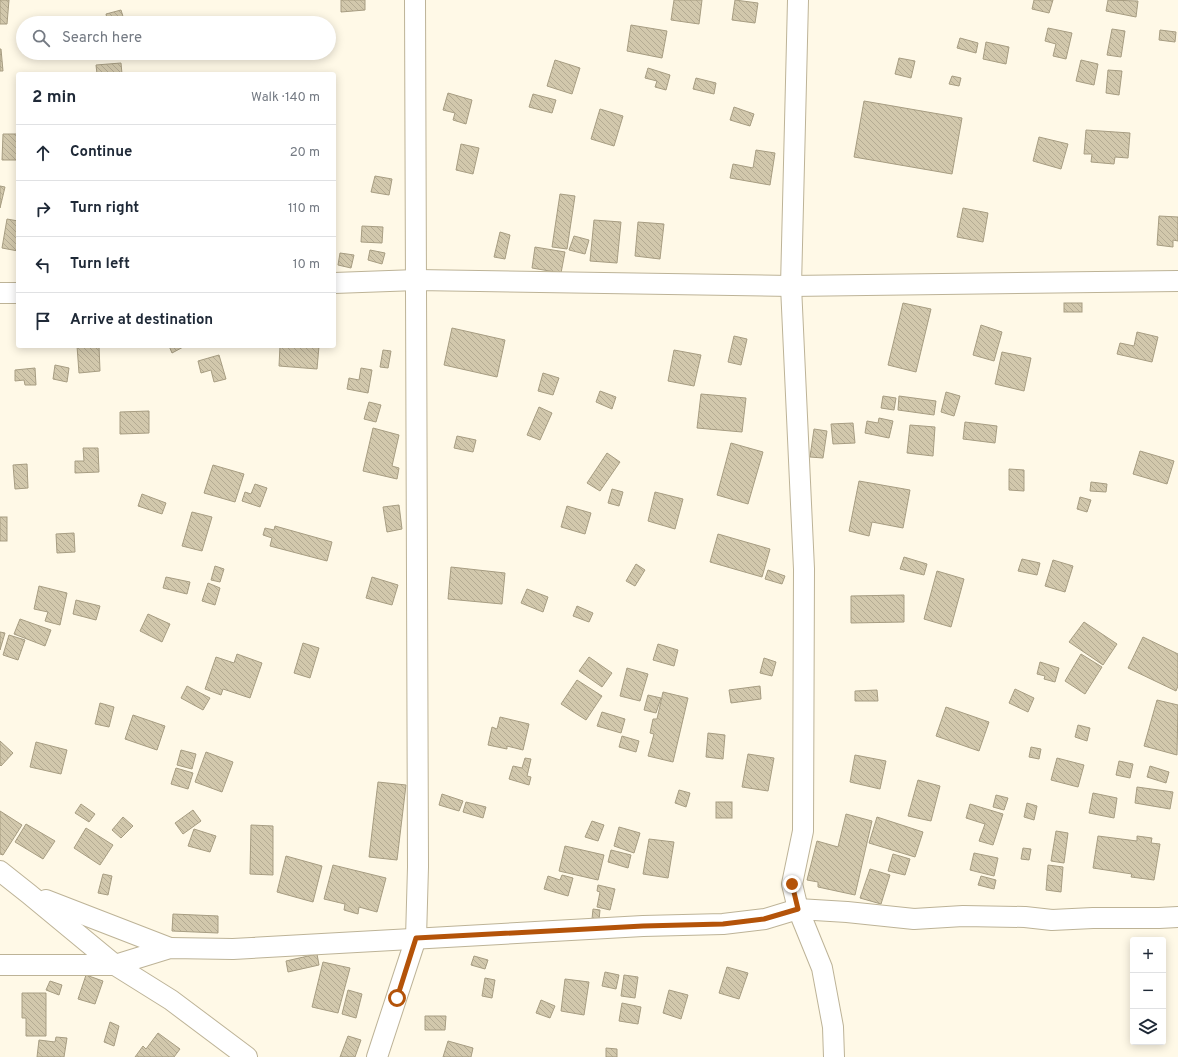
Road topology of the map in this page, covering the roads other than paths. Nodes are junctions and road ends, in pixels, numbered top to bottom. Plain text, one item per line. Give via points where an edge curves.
1 (415, 0) edge
2 (798, 0) edge
3 (417, 280) junction
4 (1178, 281) edge
5 (336, 283) edge
6 (791, 286) junction
7 (0, 293) edge
8 (16, 293) edge
9 (0, 872) edge
10 (30, 894) junction
11 (798, 909) junction
12 (1178, 917) edge
13 (416, 938) junction
14 (170, 948) junction
15 (0, 965) edge
16 (116, 965) junction
17 (247, 1057) edge
18 (377, 1057) edge
19 (834, 1057) edge

1 - 3 street
2 - 6 street
3 - 5 street
3 - 6 street
3 - 13 street
4 - 6 street
6 - 11 street via 804,570 802,830 792,884
7 - 8 street
9 - 10 street
10 - 14 street
10 - 16 street
11 - 12 street via 914,919 963,916 1052,920
11 - 13 street via 764,919 723,924
11 - 19 street via 822,968 833,1027
13 - 14 street via 232,949
13 - 18 street
14 - 16 street
15 - 16 street
16 - 17 street via 171,1000

